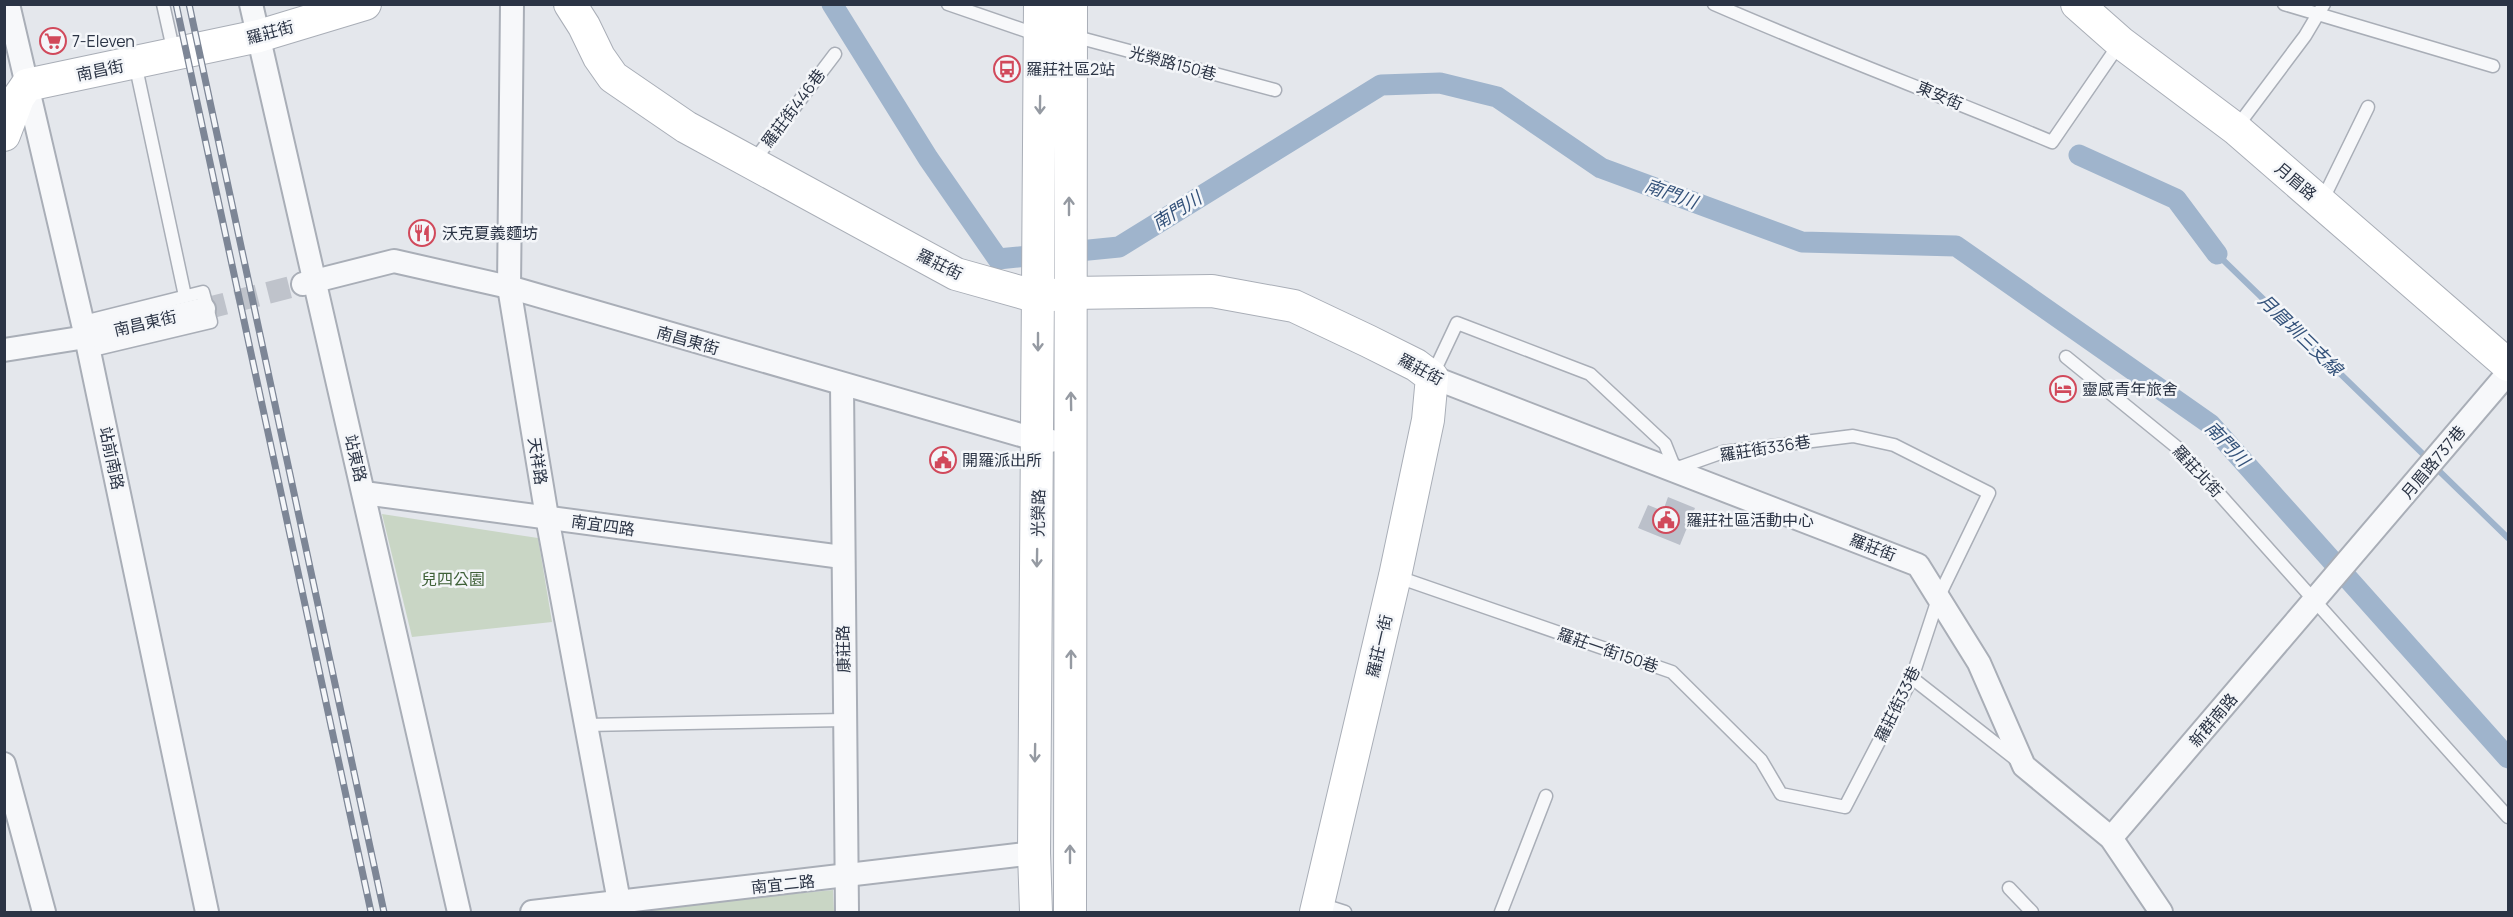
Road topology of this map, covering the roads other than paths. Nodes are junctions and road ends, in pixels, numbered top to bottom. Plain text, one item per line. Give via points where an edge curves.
1 (8, 4) edge
2 (163, 4) edge
3 (251, 4) edge
4 (365, 4) edge
5 (512, 4) edge
6 (570, 4) edge
7 (948, 4) edge
8 (1040, 4) edge
9 (1071, 4) edge
10 (1714, 4) edge
11 (2077, 4) edge
12 (2284, 4) edge
13 (2321, 9) edge
14 (259, 36) junction
15 (1056, 36) junction
16 (2120, 42) junction
17 (174, 54) junction
18 (834, 54) dead end
19 (135, 62) junction
20 (2493, 66) dead end
21 (16, 87) edge
22 (1275, 90) dead end
23 (2368, 107) dead end
24 (2236, 129) junction
25 (4, 135) edge
26 (752, 163) junction
27 (2321, 202) junction
28 (308, 282) junction
29 (509, 287) junction
30 (1069, 293) junction
31 (1038, 297) junction
32 (195, 303) joint
33 (86, 337) junction
34 (4, 350) edge
35 (2066, 357) dead end
36 (2508, 365) edge
37 (2508, 373) edge
38 (1432, 377) junction
39 (842, 385) junction
40 (1038, 440) junction
41 (1072, 442) junction
42 (1675, 469) junction
43 (364, 494) junction
44 (547, 517) junction
45 (842, 557) junction
46 (1395, 576) junction
47 (2319, 595) junction
48 (1939, 596) junction
49 (1912, 678) junction
50 (844, 720) junction
51 (586, 725) junction
52 (4, 764) edge
53 (2024, 766) junction
54 (1546, 796) dead end
55 (1845, 807) joint
56 (2508, 817) edge
57 (2111, 838) junction
58 (1034, 853) junction
59 (846, 877) junction
60 (2009, 888) dead end
61 (620, 907) edge
62 (1327, 909) edge
63 (44, 912) edge
64 (207, 912) edge
65 (459, 912) edge
66 (532, 912) edge
67 (847, 912) edge
68 (1036, 912) edge
69 (1070, 912) edge
70 (1501, 912) edge
71 (2032, 912) edge
72 (2161, 912) edge

1 - 21 street, 站前南路
2 - 17 lane
3 - 14 street, 站東路
4 - 14 street, 羅莊街
5 - 29 street, 天祥路
6 - 26 street, 羅莊街 via 613,77 686,127
7 - 15 lane, 光榮路150巷
8 - 15 street, 光榮路
9 - 15 street, 光榮路
10 - 16 lane, 東安街 via 1826,53 1908,82 2052,142
11 - 16 street, 月眉路
12 - 13 lane
13 - 20 lane
13 - 24 lane
14 - 17 street, 羅莊街
14 - 28 street, 站東路
15 - 22 lane, 光榮路150巷
30 -> 15 street, 光榮路
15 -> 31 street, 光榮路
16 - 24 street, 月眉路
17 - 19 street, 南昌街
18 - 26 lane, 羅莊街446巷
19 - 21 street, 南昌街
19 - 32 lane
21 - 25 street via 18,98
21 - 33 street, 站前南路
23 - 27 lane
24 - 27 street, 月眉路
26 - 31 street, 羅莊街 via 956,274
27 - 36 street, 月眉路
28 - 29 street, 南昌東街 via 394,261
28 - 43 street, 站東路
29 - 39 street, 南昌東街
29 - 44 street, 天祥路
30 - 31 street, 羅莊街
30 - 38 street, 羅莊街 via 1212,291 1294,306 1387,350
41 -> 30 street, 光榮路
31 -> 40 street, 光榮路
32 - 33 street, 南昌東街
33 - 34 street, 南昌東街
33 - 64 street, 站前南路
35 - 47 lane, 羅莊北街 via 2179,449
37 - 47 street, 月眉路737巷
38 - 42 street, 羅莊街
38 - 42 lane via 1457,323 1590,374 1665,444
38 - 46 street, 羅莊一街 via 1428,420
39 - 40 street, 南昌東街
39 - 45 street, 康莊路
40 - 41 street, 南昌東街
40 -> 58 street, 光榮路
69 -> 41 street, 光榮路
42 - 48 street, 羅莊街 via 1918,565
42 - 48 lane, 羅莊街336巷 via 1723,452 1853,436 1894,445 1989,493
43 - 44 street, 南宜四路
43 - 65 street, 站東路
44 - 45 street, 南宜四路
44 - 51 street, 天祥路
45 - 50 street, 康莊路
46 - 55 lane, 羅莊一街150巷 via 1672,672 1761,760 1781,794
46 - 62 street, 羅莊一街
47 - 56 lane
47 - 57 street, 新群南路
48 - 49 lane, 羅莊街33巷
48 - 53 street, 羅莊街 via 1978,663
49 - 53 lane
49 - 55 lane, 羅莊街33巷
50 - 51 lane
50 - 59 street, 康莊路
51 - 61 street, 天祥路
52 - 63 street
53 - 57 street, 羅莊街
54 - 70 lane
57 - 72 street, 羅莊街
58 - 59 street, 南宜二路
58 - 68 street, 光榮路
59 - 61 street, 南宜二路
59 - 67 street, 康莊路
60 - 71 lane
61 - 66 street, 南宜二路

